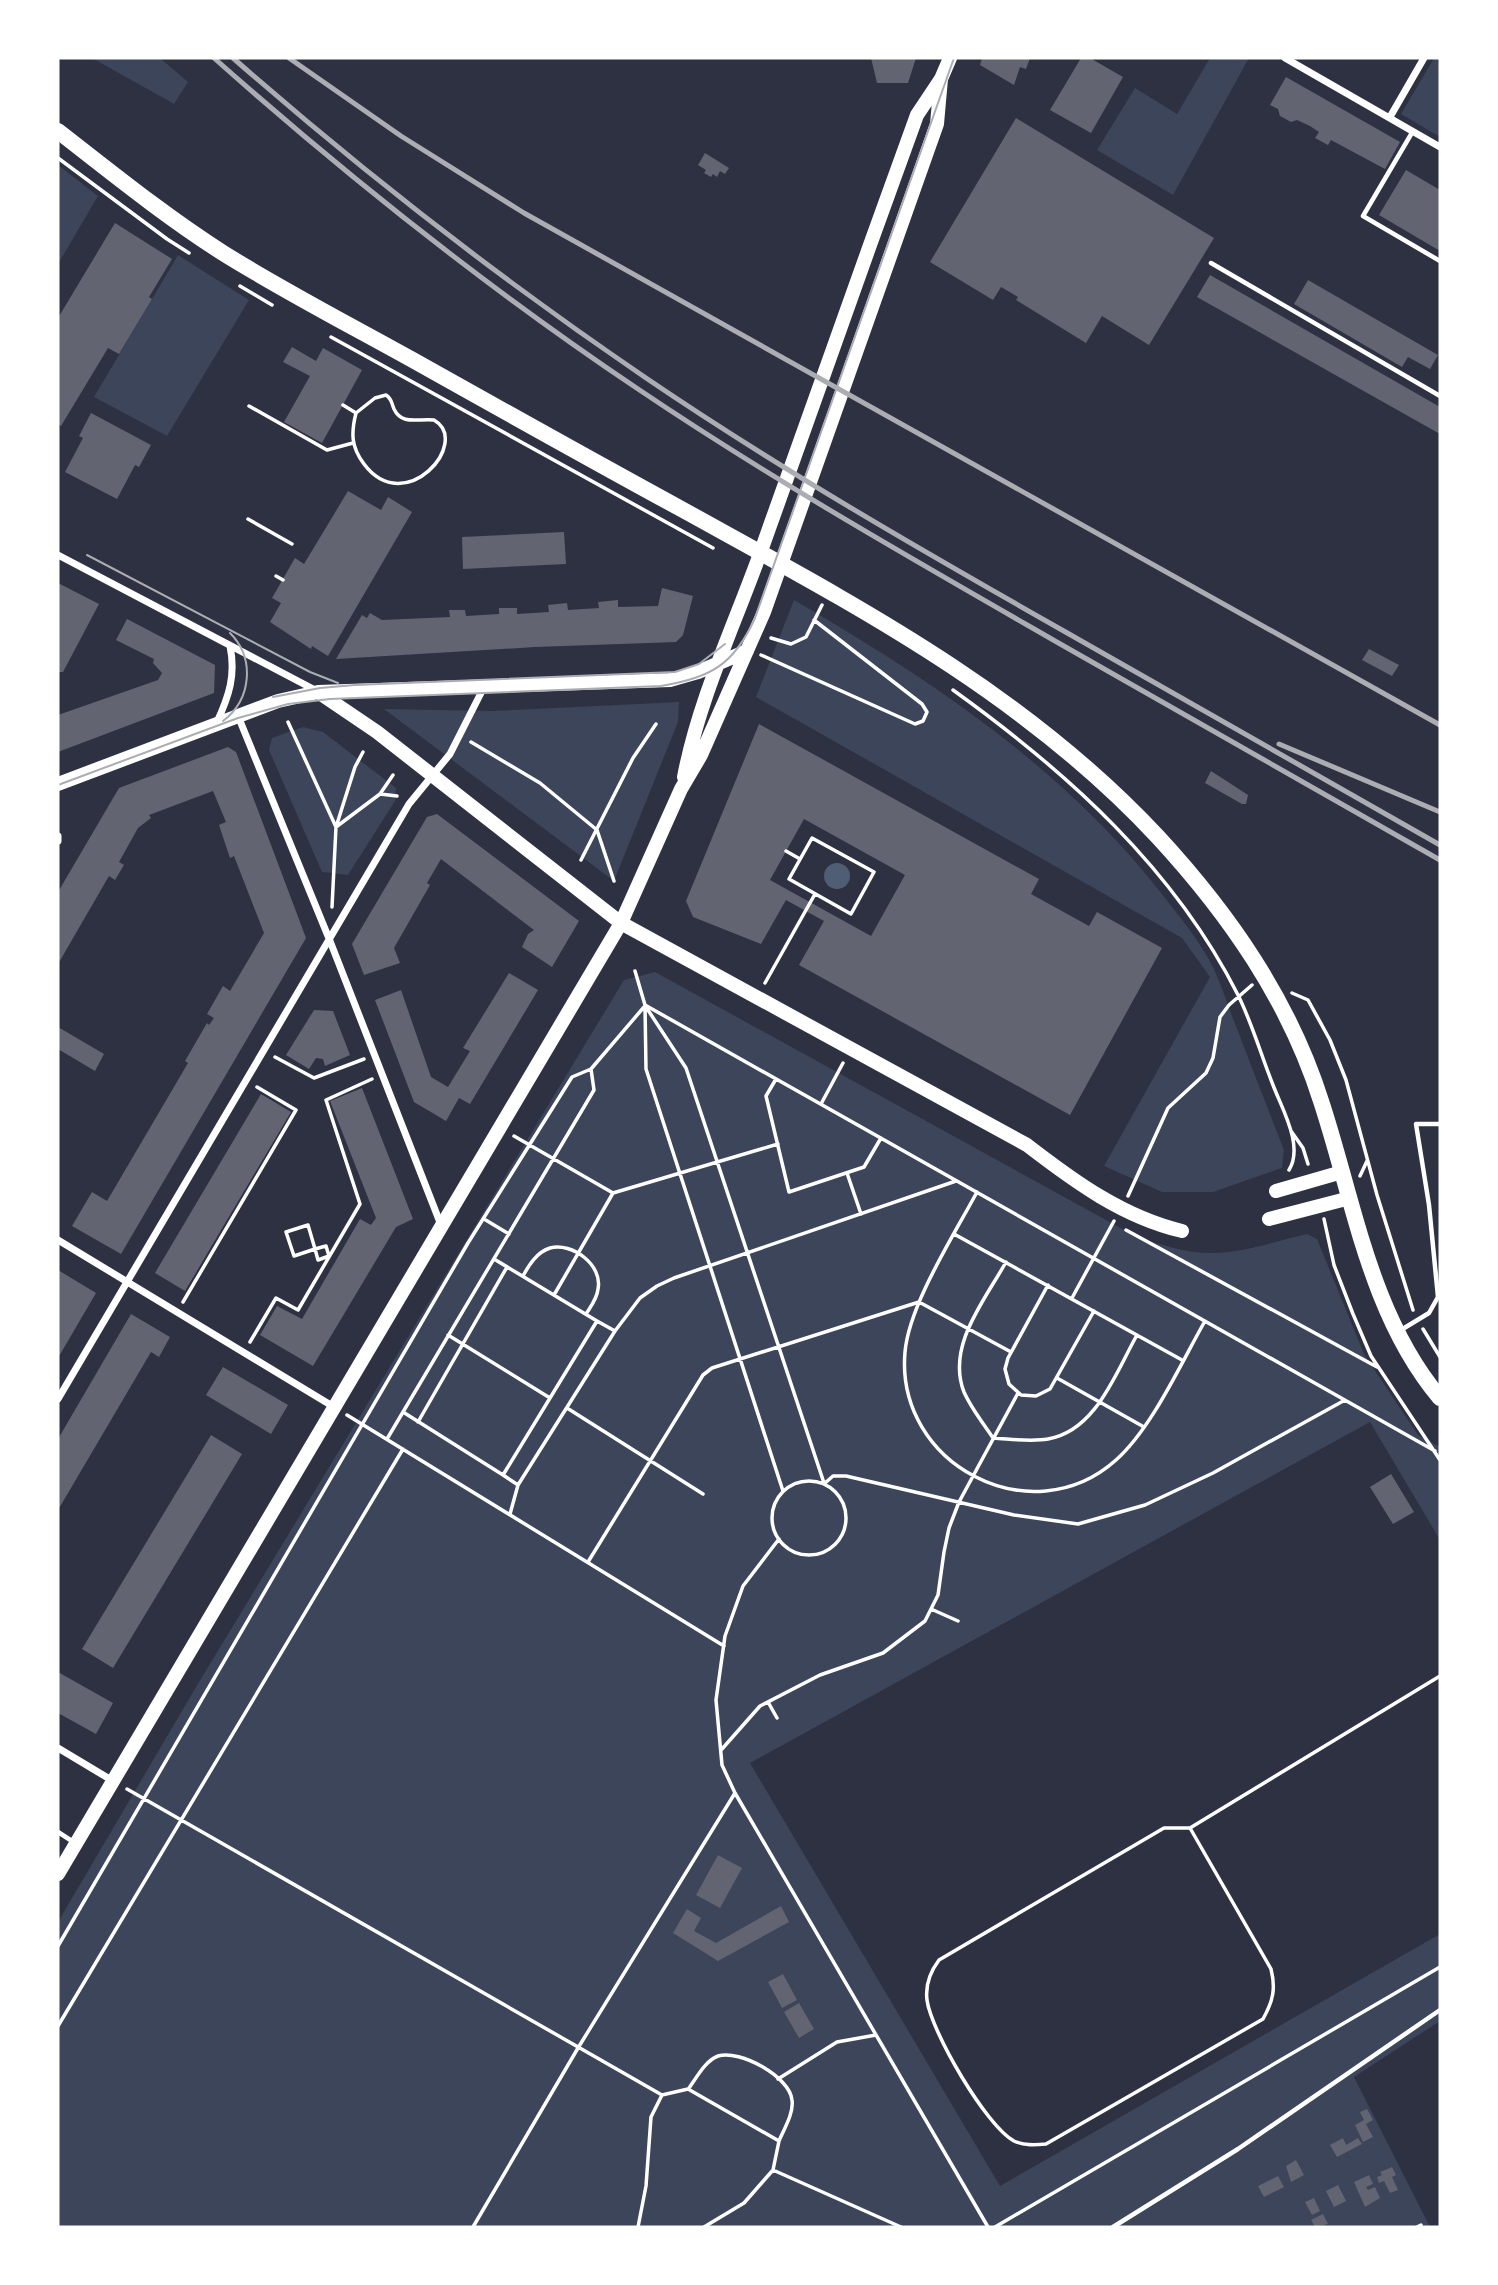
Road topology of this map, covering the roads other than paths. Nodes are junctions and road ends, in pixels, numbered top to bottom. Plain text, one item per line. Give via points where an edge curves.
1 (950, 58) edge
2 (1285, 58) edge
3 (1424, 58) edge
4 (942, 79) junction
5 (1390, 117) junction
6 (58, 131) edge
7 (1413, 131) junction
8 (1440, 147) edge
9 (1440, 261) edge
10 (1211, 263) dead end
11 (1440, 396) edge
12 (58, 555) edge
13 (230, 646) junction
14 (747, 650) junction
15 (718, 662) junction
16 (685, 677) junction
17 (710, 685) junction
18 (484, 686) junction
19 (318, 692) junction
20 (727, 695) junction
21 (237, 716) junction
22 (216, 724) junction
23 (431, 774) junction
24 (58, 784) edge
25 (681, 789) junction
26 (58, 836) edge
27 (58, 841) edge
28 (621, 923) junction
29 (330, 941) junction
30 (1440, 1124) edge
31 (1342, 1172) junction
32 (1276, 1191) dead end
33 (1350, 1198) junction
34 (1269, 1219) dead end
35 (442, 1227) junction
36 (1182, 1231) dead end
37 (58, 1240) edge
38 (126, 1282) junction
39 (1398, 1332) junction
40 (1440, 1398) edge
41 (58, 1399) edge
42 (335, 1407) junction
43 (58, 1748) edge
44 (113, 1781) junction
45 (58, 1832) edge
46 (76, 1843) junction
47 (58, 1874) edge
48 (1440, 2010) edge
49 (1113, 2227) edge

1 - 4 main road
2 - 5 street
3 - 5 street
4 - 14 main road via 937,124
4 - 15 main road via 917,115 753,580
5 - 7 street
6 - 31 main road via 162,212 252,270 889,625 1005,702 1083,764 1155,834 1231,923 1305,1056
7 - 8 street
7 - 9 lane via 1363,216
10 - 11 lane
12 - 13 street
13 - 19 street
13 - 22 street via 231,687
14 - 15 main road
14 - 20 main road
15 - 16 main road
15 - 17 main road
16 - 17 main road
16 - 18 main road
17 - 20 main road
17 - 25 main road
18 - 19 main road
18 - 23 street via 446,760
19 - 21 main road
19 - 23 main road
20 - 25 main road
21 - 22 main road
21 - 29 street
22 - 24 main road
23 - 28 main road
23 - 29 street via 409,803
25 - 28 main road
26 - 27 street
28 - 35 main road
28 - 36 main road via 1027,1145 1073,1181 1121,1209
29 - 35 street
29 - 38 street
30 - 39 lane via 1416,1124 1438,1297 1429,1312
31 - 32 main road
31 - 33 main road
33 - 34 main road
33 - 39 main road via 1382,1298
35 - 42 main road
37 - 38 street
38 - 41 street
38 - 42 street
39 - 40 main road
42 - 44 main road
43 - 44 street
44 - 46 main road
45 - 46 lane
46 - 47 main road
48 - 49 lane via 1238,2149

